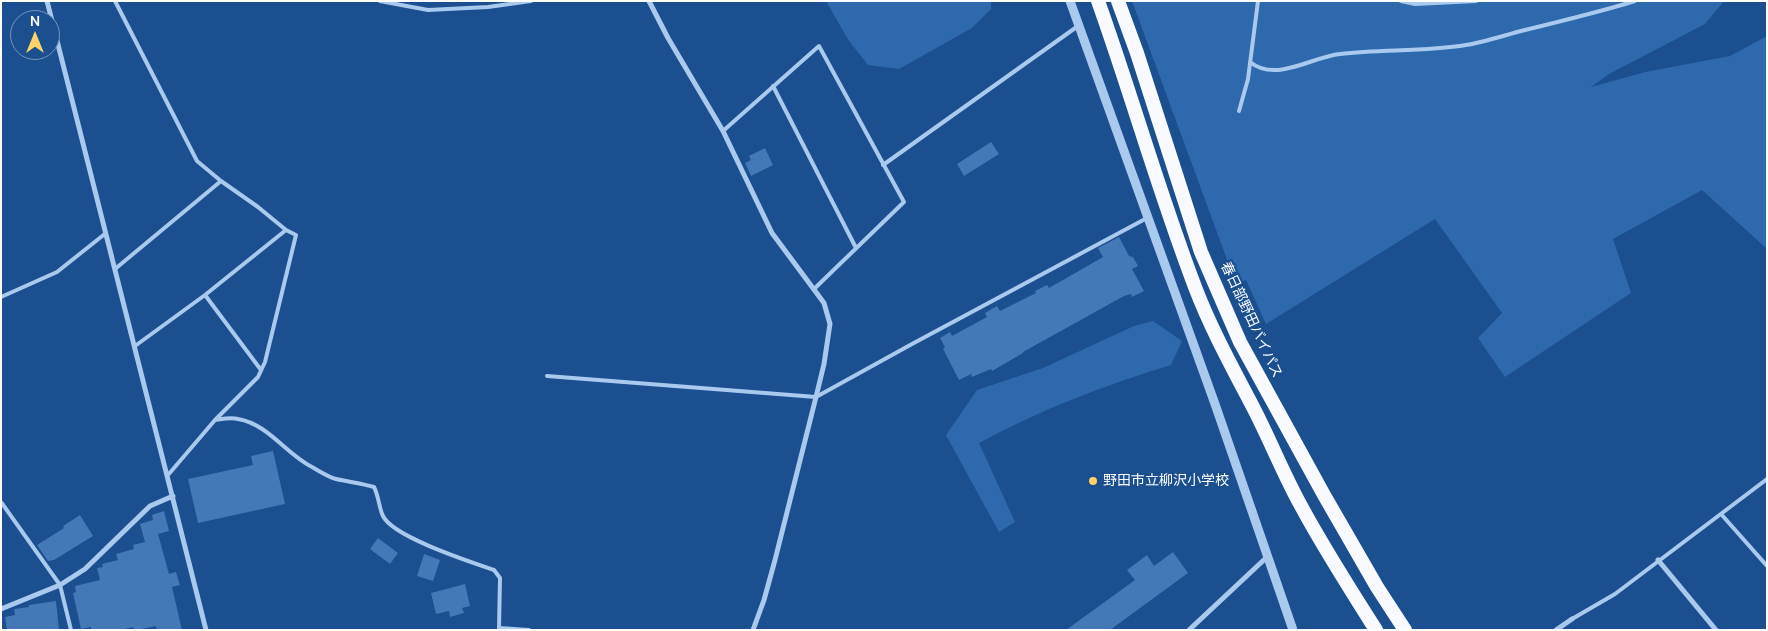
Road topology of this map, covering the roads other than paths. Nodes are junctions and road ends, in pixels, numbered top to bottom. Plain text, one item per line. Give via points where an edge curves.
1 (47, 1) edge
2 (121, 1) edge
3 (380, 1) edge
4 (531, 1) edge
5 (649, 1) edge
6 (1070, 1) edge
7 (1098, 1) edge
8 (1118, 1) edge
9 (1258, 1) edge
10 (1402, 1) edge
11 (1476, 1) edge
12 (1635, 1) edge
13 (115, 2) edge
14 (1078, 26) junction
15 (1250, 62) junction
16 (773, 86) junction
17 (1239, 111) dead end
18 (722, 130) junction
19 (883, 165) junction
20 (221, 181) junction
21 (1147, 218) junction
22 (286, 230) junction
23 (106, 233) junction
24 (856, 248) junction
25 (115, 269) junction
26 (814, 289) junction
27 (205, 295) junction
28 (1, 297) edge
29 (135, 346) junction
30 (261, 370) junction
31 (546, 376) dead end
32 (816, 397) junction
33 (215, 420) junction
34 (168, 475) junction
35 (1767, 479) edge
36 (173, 496) junction
37 (1, 502) edge
38 (1721, 514) junction
39 (1267, 556) junction
40 (1658, 560) junction
41 (1767, 566) edge
42 (60, 585) junction
43 (1, 609) edge
44 (1572, 618) joint
45 (71, 630) edge
46 (206, 630) edge
47 (529, 630) edge
48 (753, 630) edge
49 (1189, 630) edge
50 (1293, 630) edge
51 (1376, 630) edge
52 (1405, 630) edge
53 (1556, 630) edge
54 (1716, 630) edge

1 - 23 street
2 - 13 lane
3 - 4 lane via 428,10
5 - 18 street
6 - 14 street
7 - 51 highway via 1166,208 1224,352 1300,504
8 - 52 highway, 春日部野田バイパス via 1201,252 1240,342 1324,495
9 - 15 lane
10 - 11 lane via 1415,4
12 - 15 lane via 1467,45 1340,54 1289,69 1264,70
13 - 20 lane via 190,151
14 - 19 lane
14 - 21 street
15 - 17 lane
16 - 18 lane
16 - 19 lane via 819,46
16 - 24 lane
18 - 26 street via 772,233
19 - 24 lane via 904,202
20 - 22 lane
20 - 25 lane
21 - 32 lane
21 - 39 street
22 - 27 lane
22 - 30 lane via 296,234
23 - 25 street
23 - 28 lane via 57,272
24 - 26 lane
25 - 29 street
26 - 32 street via 824,303 830,324
27 - 29 lane
27 - 30 lane
29 - 34 street
30 - 33 lane via 258,377
31 - 32 lane
32 - 48 street via 775,560
33 - 34 lane
33 - 47 lane via 237,418 254,424 309,466 334,479 374,487 382,516 395,528 432,548 494,570 500,578 499,628
34 - 36 street
35 - 38 lane
36 - 42 street via 150,506 85,569
36 - 46 street
37 - 42 lane
38 - 40 lane
38 - 41 lane
39 - 49 street
39 - 50 street
40 - 44 lane via 1615,594
40 - 54 street
42 - 43 street
42 - 45 lane
44 - 53 street

